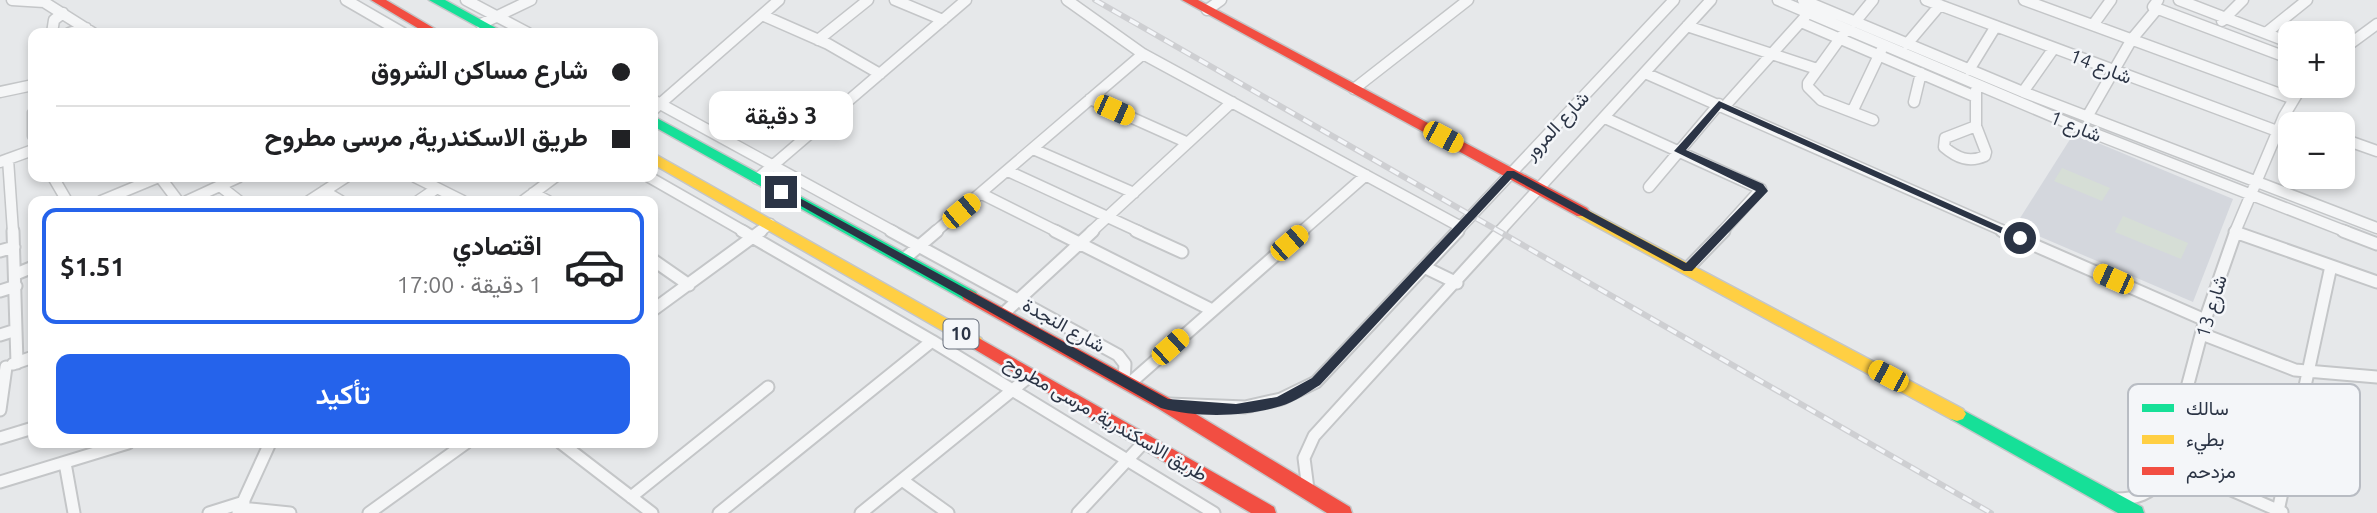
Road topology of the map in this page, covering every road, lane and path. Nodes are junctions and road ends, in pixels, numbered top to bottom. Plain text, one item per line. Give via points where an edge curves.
1 (12, 0) edge
2 (346, 0) edge
3 (410, 0) edge
4 (435, 0) edge
5 (466, 0) edge
6 (531, 0) edge
7 (779, 0) edge
8 (868, 0) edge
9 (895, 0) edge
10 (966, 0) edge
11 (1067, 0) edge
12 (1188, 0) edge
13 (1222, 0) edge
14 (1468, 0) edge
15 (1674, 0) edge
16 (1711, 0) edge
17 (1778, 0) edge
18 (1806, 0) edge
19 (1873, 0) edge
20 (1926, 0) edge
21 (2024, 0) edge
22 (2110, 0) edge
23 (2179, 0) edge
24 (2243, 0) edge
25 (2306, 0) edge
26 (384, 3) edge
27 (2158, 4) edge
28 (1940, 5) junction
29 (1207, 10) junction
30 (63, 13) junction
31 (1809, 13) junction
32 (762, 15) junction
33 (2226, 17) junction
34 (943, 20) junction
35 (1801, 22) junction
36 (2377, 24) edge
37 (497, 25) edge
38 (1851, 25) junction
39 (2093, 25) junction
40 (1688, 26) junction
41 (1996, 26) junction
42 (53, 28) edge
43 (85, 28) edge
44 (394, 28) edge
45 (426, 28) edge
46 (2212, 30) junction
47 (2266, 33) junction
48 (1840, 38) junction
49 (2278, 38) edge
50 (2132, 39) junction
51 (818, 40) junction
52 (2355, 40) edge
53 (1907, 44) junction
54 (1884, 45) junction
55 (2054, 48) junction
56 (1143, 54) junction
57 (1771, 55) junction
58 (1879, 55) junction
59 (2278, 55) edge
60 (1817, 69) junction
61 (1969, 69) junction
62 (2114, 71) junction
63 (1921, 73) junction
64 (880, 74) junction
65 (1646, 74) junction
66 (1976, 84) junction
67 (28, 86) edge
68 (1354, 89) junction
69 (0, 92) edge
70 (2023, 92) junction
71 (1976, 97) junction
72 (1090, 99) junction
73 (2294, 99) joint
74 (1232, 102) junction
75 (1913, 102) dead end
76 (658, 103) edge
77 (1722, 105) junction
78 (658, 106) edge
79 (1852, 112) junction
80 (2286, 112) edge
81 (2087, 117) junction
82 (1605, 118) junction
83 (1873, 120) dead end
84 (658, 123) edge
85 (1976, 126) dead end
86 (2277, 131) joint
87 (2377, 140) edge
88 (1186, 142) junction
89 (2355, 144) edge
90 (1033, 149) junction
91 (2372, 150) edge
92 (1680, 151) junction
93 (28, 152) edge
94 (4, 160) edge
95 (658, 161) edge
96 (772, 166) junction
97 (1008, 171) junction
98 (1510, 173) junction
99 (1366, 175) junction
100 (757, 179) junction
101 (148, 182) edge
102 (228, 182) edge
103 (338, 182) edge
104 (425, 182) edge
105 (548, 182) edge
106 (658, 182) edge
107 (2257, 183) junction
108 (220, 186) junction
109 (1649, 187) dead end
110 (437, 188) junction
111 (1540, 189) junction
112 (324, 191) junction
113 (1134, 192) junction
114 (533, 193) junction
115 (982, 194) junction
116 (113, 196) edge
117 (198, 196) edge
118 (233, 196) edge
119 (316, 196) edge
120 (332, 196) edge
121 (425, 196) edge
122 (453, 196) edge
123 (529, 196) edge
124 (539, 196) edge
125 (2251, 196) junction
126 (5, 209) edge
127 (1110, 217) junction
128 (770, 224) junction
129 (1461, 227) junction
130 (2377, 228) edge
131 (2235, 232) junction
132 (752, 237) junction
133 (1080, 243) junction
134 (2377, 244) edge
135 (14, 247) junction
136 (918, 247) junction
137 (0, 251) edge
138 (1182, 251) dead end
139 (904, 259) junction
140 (658, 263) edge
141 (2331, 266) junction
142 (1424, 267) junction
143 (1688, 268) junction
144 (28, 271) edge
145 (2376, 278) edge
146 (16, 280) junction
147 (1457, 283) junction
148 (689, 285) junction
149 (0, 291) edge
150 (1018, 300) junction
151 (658, 307) edge
152 (1212, 310) junction
153 (1003, 314) junction
154 (2206, 320) junction
155 (16, 330) junction
156 (2202, 334) junction
157 (0, 335) edge
158 (932, 341) junction
159 (28, 359) edge
160 (8, 366) edge
161 (2308, 372) junction
162 (1031, 375) junction
163 (2377, 377) edge
164 (1127, 382) junction
165 (2188, 384) edge
166 (2306, 384) edge
167 (768, 387) dead end
168 (1013, 390) junction
169 (1165, 404) junction
170 (0, 410) edge
171 (28, 430) edge
172 (0, 438) edge
173 (1146, 440) junction
174 (112, 448) edge
175 (268, 448) edge
176 (459, 448) edge
177 (567, 448) edge
178 (1128, 459) junction
179 (65, 463) junction
180 (902, 480) junction
181 (0, 482) edge
182 (1308, 489) junction
183 (2142, 496) edge
184 (2245, 496) edge
185 (631, 497) junction
186 (2110, 499) junction
187 (241, 508) edge
188 (2282, 512) edge
189 (74, 513) edge
190 (209, 513) edge
191 (290, 513) edge
192 (369, 513) edge
193 (652, 513) edge
194 (719, 513) edge
195 (861, 513) edge
196 (948, 513) edge
197 (1078, 513) edge
198 (1214, 513) edge
199 (1267, 513) edge
200 (1343, 513) edge
201 (2135, 513) edge

1 - 30 street via 41,1
2 - 44 street
3 - 26 main road
4 - 37 main road via 481,24
5 - 37 street
6 - 37 street
7 - 32 street
8 - 51 street
9 - 34 street
10 - 34 street
11 - 56 street
12 - 29 main road
13 - 29 street
14 - 68 street
15 - 98 street, شارع المرور
16 - 40 street, شارع المرور
17 - 31 street, شارع 1
18 - 38 street, شارع 1
19 - 38 street
20 - 28 street, شارع 14
21 - 39 street
22 - 39 street
23 - 33 street
24 - 33 street
25 - 47 street
26 - 45 main road
27 - 46 street
27 - 50 street
28 - 41 street, شارع 14
28 - 53 street
29 - 68 main road
30 - 42 street via 54,19
30 - 43 street
31 - 35 street
31 - 38 street, شارع 1
32 - 51 street
32 - 76 street
33 - 46 street
33 - 47 street
34 - 64 street
35 - 48 street
35 - 57 street
36 - 52 street
38 - 48 street
38 - 53 street, شارع 1
38 - 54 street, شارع 1
39 - 50 street
40 - 57 street
40 - 65 street, شارع المرور
41 - 55 street, شارع 14
41 - 61 street
46 - 59 street
47 - 49 street
48 - 58 street
48 - 60 street
50 - 62 street
50 - 73 street
51 - 64 street
53 - 61 street, شارع 1
54 - 58 street
54 - 66 street, شارع 1
55 - 62 street, شارع 14
55 - 70 street
56 - 72 street
56 - 74 street
57 - 60 street
57 - 77 street
58 - 63 street
58 - 79 street
60 - 79 street via 1808,83 1811,92
61 - 70 street, شارع 1
62 - 81 street
62 - 86 street, شارع 14
63 - 71 street
63 - 75 street
64 - 96 street
65 - 77 street
65 - 82 street, شارع المرور
66 - 71 street
66 - 125 street, شارع 1
67 - 69 street
68 - 98 main road
70 - 81 street, شارع 1
71 - 85 street
72 - 88 street
72 - 90 street
73 - 80 street, شارع 13
74 - 88 street
74 - 99 street
77 - 92 street
77 - 154 street
78 - 96 street, شارع النجدة
79 - 83 street
81 - 107 street, شارع 1
82 - 92 street
82 - 111 street, شارع المرور
84 - 100 main road, طريق الاسكندرية, مرسى مطروح / 10
86 - 107 street, شارع 13
87 - 91 street
88 - 113 street
89 - 91 street
90 - 97 street
90 - 113 street
92 - 109 street
92 - 143 street via 1762,191
93 - 94 street
94 - 126 street
95 - 128 main road, طريق الاسكندرية, مرسى مطروح / 10
96 - 100 street
96 - 136 street, شارع النجدة
97 - 115 street
97 - 127 street
98 - 111 main road
98 - 129 street, شارع المرور
99 - 129 street
99 - 152 street
100 - 139 main road, طريق الاسكندرية, مرسى مطروح / 10
101 - 116 street
102 - 108 street
103 - 112 street
104 - 110 street
105 - 114 street
106 - 132 street
107 - 125 street, شارع 13
107 - 130 street, شارع 1
108 - 117 street
108 - 118 street
110 - 121 street
110 - 122 street
111 - 143 main road
111 - 147 street, شارع المرور
112 - 119 street
112 - 120 street
113 - 127 street
114 - 123 street
114 - 124 street
115 - 133 street
115 - 136 street
125 - 131 street, شارع 13
125 - 134 street, شارع 1
126 - 135 street
127 - 133 street
127 - 138 street
128 - 132 street
128 - 162 main road, طريق الاسكندرية, مرسى مطروح / 10
129 - 142 street, شارع المرور
131 - 141 street
131 - 154 street, شارع 13
132 - 148 street
132 - 158 street
133 - 150 street
133 - 152 street
135 - 137 street
135 - 146 street
136 - 139 street
136 - 150 street, شارع النجدة
139 - 153 main road, طريق الاسكندرية, مرسى مطروح / 10
140 - 148 street
141 - 145 street
141 - 161 street
142 - 147 street
142 - 169 street, شارع المرور via 1329,369 1299,393 1236,410
143 - 186 main road
144 - 146 street
146 - 149 street
146 - 155 street
147 - 182 street, شارع المرور via 1309,443 1304,458
148 - 151 street
150 - 153 street
150 - 164 street, شارع النجدة via 1118,355 1125,364
152 - 164 street
153 - 164 main road, طريق الاسكندرية, مرسى مطروح / 10
154 - 156 street, شارع 13
155 - 157 street
155 - 160 street
156 - 161 street
156 - 165 street, شارع 13
158 - 168 street
158 - 194 street
159 - 160 street
160 - 170 street
161 - 163 street
161 - 166 street
162 - 168 street
162 - 173 main road, طريق الاسكندرية, مرسى مطروح / 10
164 - 169 main road, طريق الاسكندرية, مرسى مطروح / 10
167 - 185 street
168 - 178 street
168 - 180 street
169 - 182 main road, طريق الاسكندرية, مرسى مطروح / 10
171 - 172 street
173 - 178 street
173 - 199 main road, طريق الاسكندرية, مرسى مطروح / 10
174 - 179 street
175 - 187 street
176 - 192 street
177 - 185 street
178 - 197 street
178 - 198 street
179 - 181 street
179 - 189 street
180 - 195 street
180 - 196 street
182 - 200 main road, طريق الاسكندرية, مرسى مطروح / 10
183 - 186 street, شارع 13
184 - 188 street
185 - 193 street
186 - 201 main road
187 - 190 street
187 - 191 street

